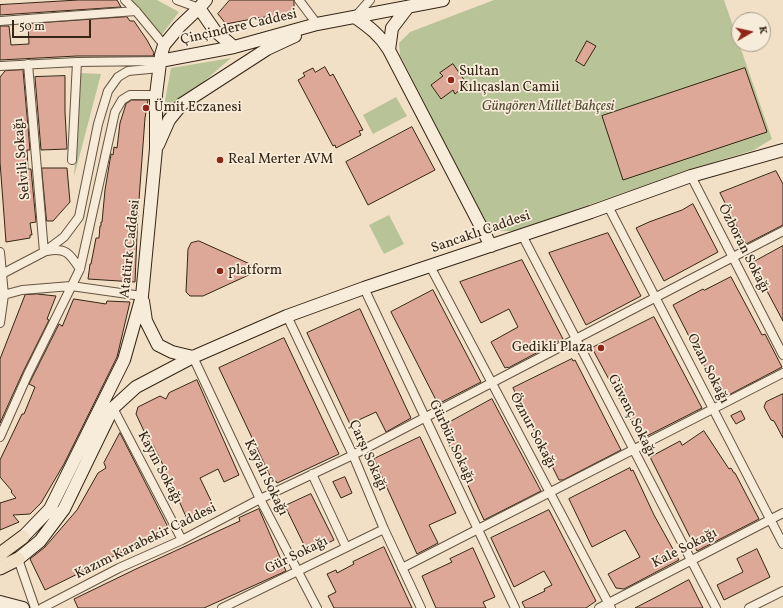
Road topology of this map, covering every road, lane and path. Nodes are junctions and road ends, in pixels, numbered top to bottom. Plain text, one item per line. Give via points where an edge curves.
1 (125, 0) edge
2 (177, 0) edge
3 (299, 0) edge
4 (370, 0) edge
5 (443, 0) edge
6 (203, 4) edge
7 (408, 7) junction
8 (136, 11) junction
9 (355, 17) junction
10 (0, 21) edge
11 (317, 24) junction
12 (164, 46) junction
13 (234, 47) junction
14 (389, 50) junction
15 (77, 62) junction
16 (28, 64) junction
17 (160, 65) junction
18 (0, 66) edge
19 (156, 95) junction
20 (156, 149) junction
21 (782, 152) edge
22 (72, 160) dead end
23 (691, 176) junction
24 (608, 206) junction
25 (783, 232) edge
26 (522, 235) junction
27 (491, 246) junction
28 (0, 252) edge
29 (44, 252) junction
30 (733, 258) junction
31 (430, 266) junction
32 (80, 269) junction
33 (2, 274) edge
34 (71, 286) junction
35 (364, 288) junction
36 (2, 296) edge
37 (142, 296) junction
38 (656, 298) junction
39 (287, 316) junction
40 (0, 322) edge
41 (576, 339) junction
42 (783, 355) edge
43 (193, 357) junction
44 (783, 373) edge
45 (492, 383) junction
46 (113, 408) junction
47 (713, 408) junction
48 (425, 418) junction
49 (0, 436) edge
50 (633, 449) junction
51 (353, 455) junction
52 (312, 474) junction
53 (550, 492) junction
54 (260, 499) junction
55 (783, 513) edge
56 (770, 520) junction
57 (384, 529) junction
58 (478, 529) junction
59 (23, 537) junction
60 (182, 540) junction
61 (783, 544) edge
62 (0, 546) edge
63 (346, 547) junction
64 (0, 554) edge
65 (18, 559) junction
66 (691, 561) junction
67 (0, 568) edge
68 (402, 568) junction
69 (298, 571) junction
70 (783, 591) edge
71 (0, 602) edge
72 (609, 606) edge
73 (23, 608) edge
74 (35, 608) edge
75 (42, 608) edge
76 (222, 608) edge
77 (317, 608) edge
78 (421, 608) edge
79 (515, 608) edge
80 (599, 608) edge
81 (716, 608) edge
82 (749, 608) edge

1 - 8 street
2 - 6 street
3 - 11 street
4 - 9 street
5 - 7 main road, Çinçindere Caddesi
6 - 12 main road, Atatürk Caddesi
6 - 13 main road via 215,31
7 - 9 main road, Çinçindere Caddesi
7 - 14 main road via 392,28
8 - 10 street
8 - 12 street
9 - 11 main road, Çinçindere Caddesi
9 - 14 main road via 374,30
11 - 13 main road, Çinçindere Caddesi
11 - 20 main road via 267,49 182,104 169,120
12 - 17 main road, Atatürk Caddesi
13 - 17 main road, Çinçindere Caddesi
14 - 27 main road
15 - 16 street
15 - 17 street
15 - 22 street
16 - 18 street
16 - 29 street, Selvili Sokağı
17 - 19 main road, Atatürk Caddesi
17 - 29 street via 128,71 118,77 108,91 98,124 78,217 64,237
19 - 20 main road, Atatürk Caddesi
19 - 32 street via 130,95 122,100 115,112
20 - 37 main road, Atatürk Caddesi
21 - 23 main road, Sancaklı Caddesi
23 - 24 main road, Sancaklı Caddesi
23 - 30 street, Özboran Sokağı
24 - 26 main road, Sancaklı Caddesi
24 - 38 street, Ozan Sokağı
25 - 30 street, Kazım Karabekir Caddesi
26 - 27 main road, Sancaklı Caddesi
26 - 41 street, Güvenç Sokağı
27 - 31 main road, Sancaklı Caddesi
28 - 33 street
29 - 32 street via 57,249 65,251
29 - 33 street
30 - 38 street, Kazım Karabekir Caddesi
30 - 42 street, Özboran Sokağı
31 - 35 main road, Sancaklı Caddesi
31 - 45 street, Öznur Sokağı
32 - 34 street
33 - 36 street
34 - 36 street via 22,290
34 - 37 street
34 - 49 street
35 - 39 main road, Sancaklı Caddesi
35 - 48 street, Gürbüz Sokağı
36 - 40 street
37 - 43 main road via 146,321 158,345 172,352
37 - 59 main road, Atatürk Caddesi via 124,360 50,509
38 - 41 street, Kazım Karabekir Caddesi
38 - 47 street, Ozan Sokağı
39 - 43 main road, Sancaklı Caddesi
39 - 51 street, Çarşı Sokağı
41 - 45 street, Kazım Karabekir Caddesi
41 - 50 street, Güvenç Sokağı
43 - 46 main road, Sancaklı Caddesi via 136,387
43 - 54 street, Kayalı Sokağı
44 - 47 street
45 - 48 street, Kazım Karabekir Caddesi
45 - 53 street, Öznur Sokağı
46 - 60 street, Kayın Sokağı
46 - 65 main road via 64,509 40,541
47 - 50 street
47 - 56 street, Ozan Sokağı
48 - 51 street, Kazım Karabekir Caddesi
48 - 58 street, Gürbüz Sokağı
50 - 53 street
50 - 66 street, Güvenç Sokağı
51 - 52 street, Kazım Karabekir Caddesi
51 - 57 street, Çarşı Sokağı
52 - 54 street, Kazım Karabekir Caddesi
52 - 63 street
53 - 58 street
53 - 72 street, Öznur Sokağı
54 - 60 street, Kazım Karabekir Caddesi
54 - 69 street, Kayalı Sokağı
55 - 56 street, Kale Sokağı
56 - 61 street, Ozan Sokağı
56 - 66 street, Kale Sokağı
57 - 63 street, Gür Sokağı
57 - 68 street, Çarşı Sokağı
58 - 68 street
58 - 79 street, Gürbüz Sokağı
59 - 62 main road
59 - 64 main road
60 - 75 street, Kazım Karabekir Caddesi via 119,568
63 - 69 street, Gür Sokağı
65 - 67 main road
65 - 74 street
66 - 72 street, Kale Sokağı
66 - 81 street, Güvenç Sokağı
68 - 78 street, Çarşı Sokağı
69 - 76 street, Gür Sokağı
69 - 77 street, Kayalı Sokağı
70 - 82 street
71 - 73 main road
72 - 80 street, Kale Sokağı

